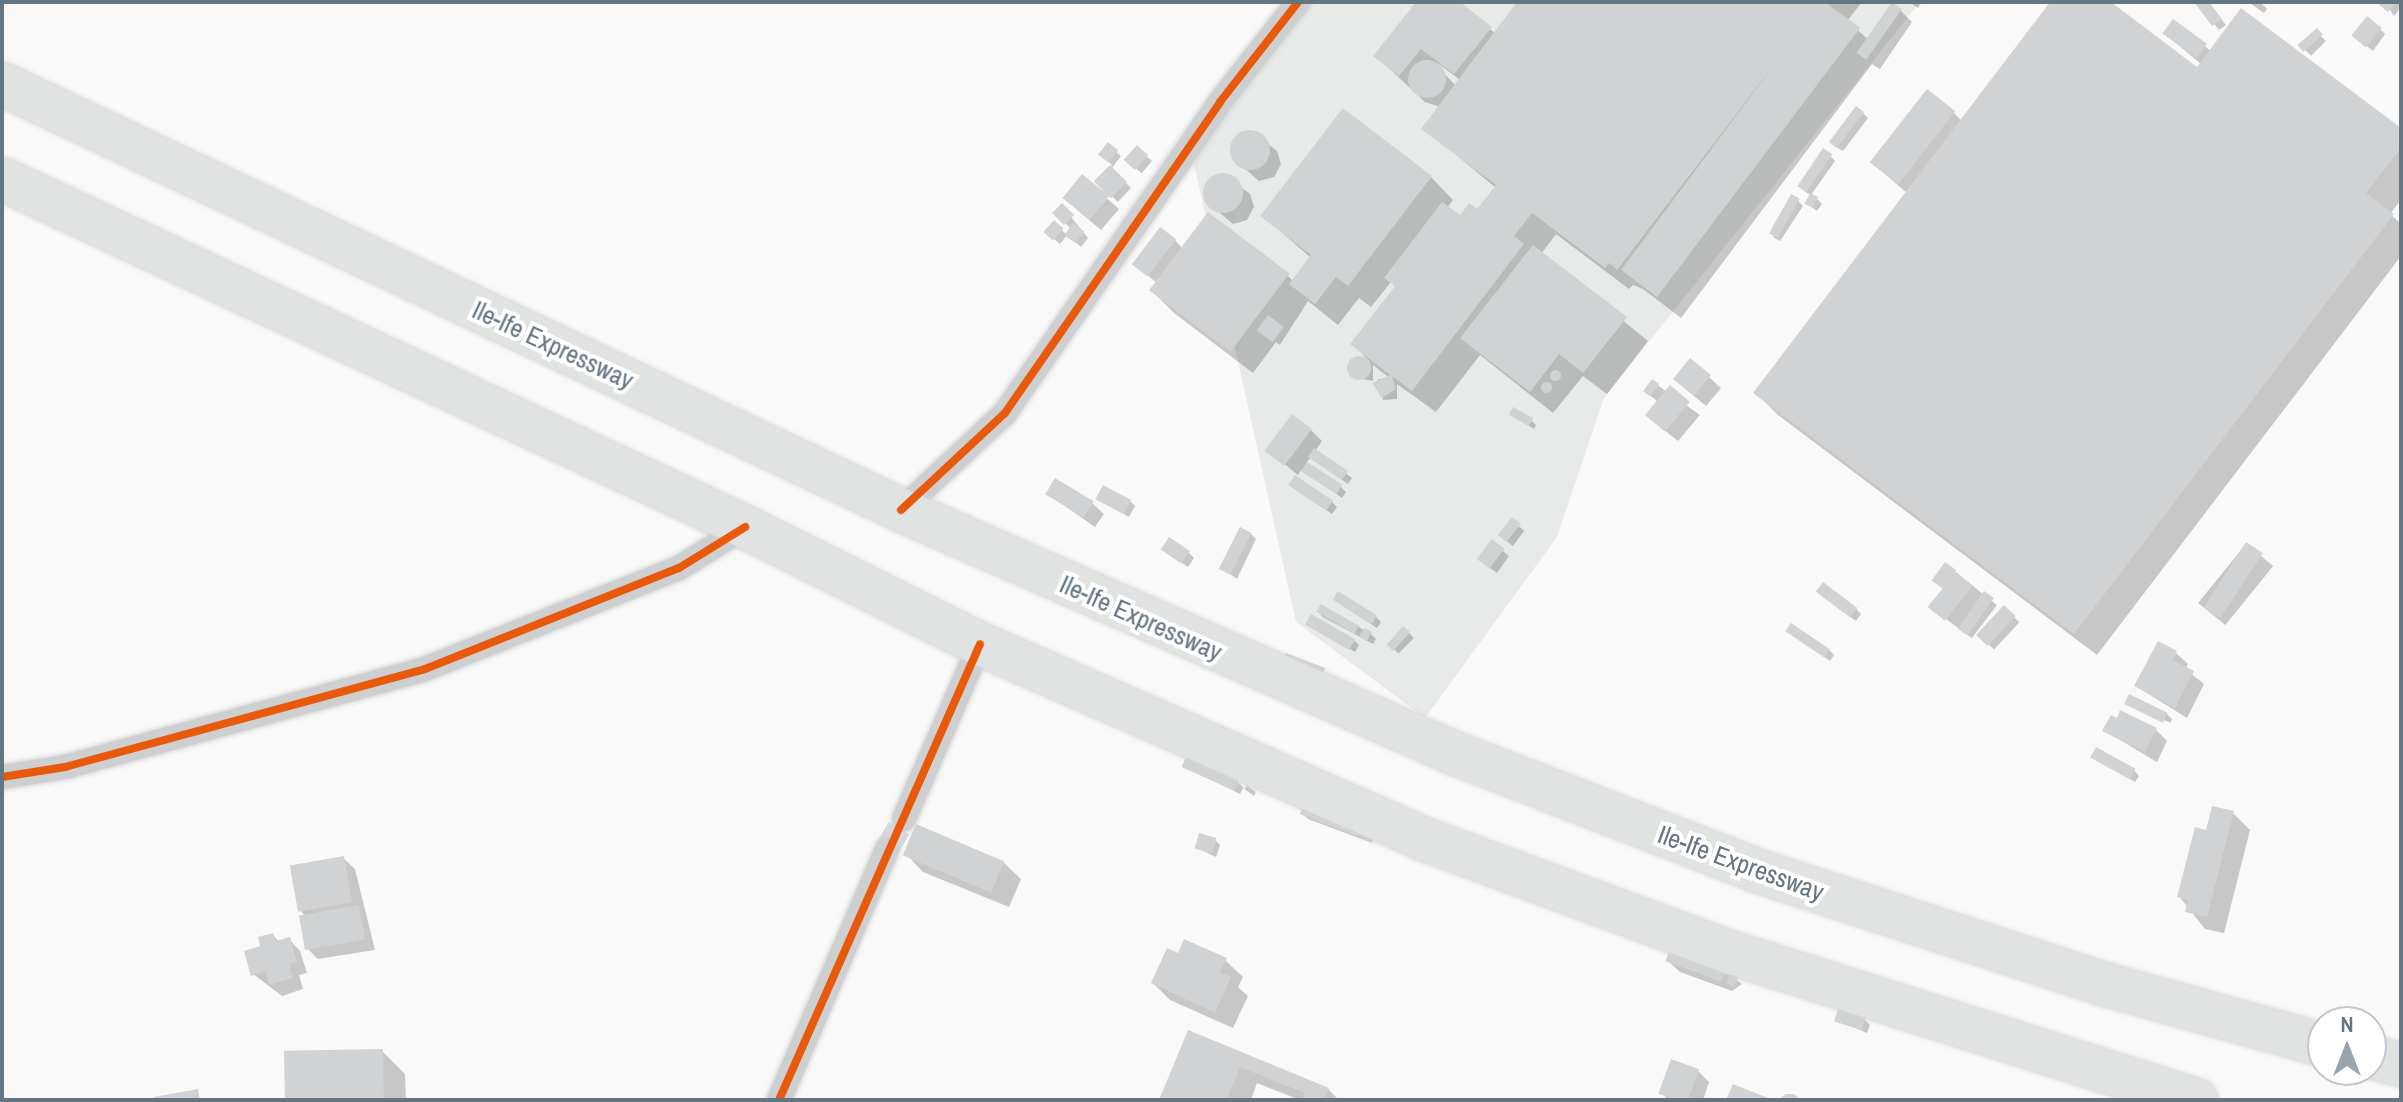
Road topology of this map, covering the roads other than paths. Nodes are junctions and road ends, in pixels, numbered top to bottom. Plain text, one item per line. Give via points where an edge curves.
1 (1298, 2) edge
2 (2, 84) edge
3 (2, 179) edge
4 (901, 510) junction
5 (745, 527) junction
6 (980, 644) junction
7 (2, 777) edge
8 (904, 819) tunnel mouth
9 (887, 849) tunnel mouth
10 (2307, 1040) edge
11 (779, 1100) edge
12 (2196, 1100) edge

1 - 4 street via 1220,102 1005,413
2 - 4 highway, Ile-Ife Expressway
3 - 5 highway
4 - 10 highway, Ile-Ife Expressway via 1398,729 1608,814 1925,927
5 - 6 highway
5 - 7 street via 679,568 425,669 65,767
6 - 8 street
6 - 12 highway via 1261,770 1565,894 1729,952
9 - 11 street

